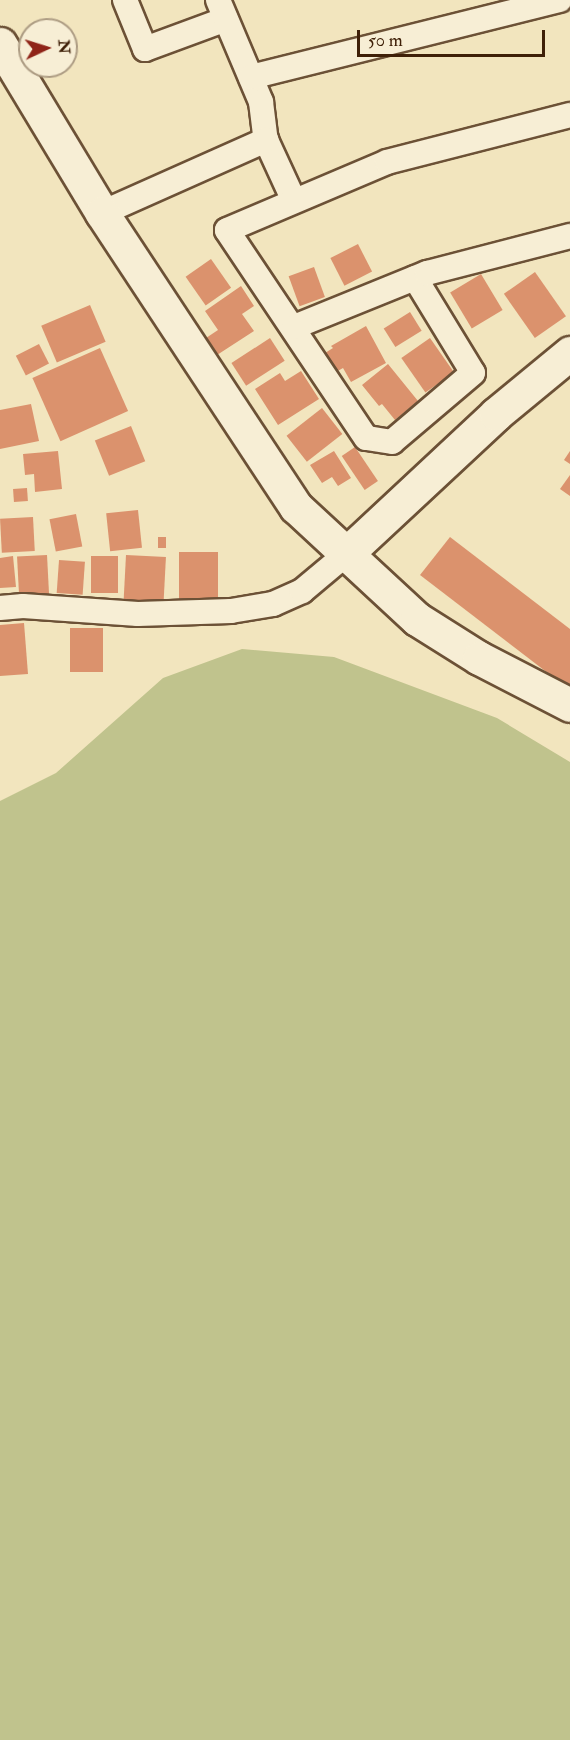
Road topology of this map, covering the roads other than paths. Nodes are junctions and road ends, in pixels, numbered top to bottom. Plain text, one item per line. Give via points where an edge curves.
1 (125, 0) edge
2 (560, 0) edge
3 (222, 10) edge
4 (0, 44) edge
5 (251, 77) junction
6 (570, 115) edge
7 (266, 140) junction
8 (294, 201) junction
9 (102, 213) junction
10 (570, 236) edge
11 (415, 278) junction
12 (294, 327) junction
13 (570, 354) edge
14 (345, 555) junction
15 (0, 608) edge
16 (570, 705) edge

1 - 3 street via 145,49
2 - 5 street
3 - 5 street
4 - 9 street
5 - 7 street via 261,102
6 - 8 street via 387,162
7 - 8 street
7 - 9 street
8 - 12 street via 227,230
9 - 14 street via 296,507
10 - 11 street
11 - 12 street
11 - 12 street via 473,373 392,442 366,438
13 - 14 street via 496,414
14 - 15 street via 302,591 273,604 231,611 138,614
14 - 16 street via 417,619 478,658

